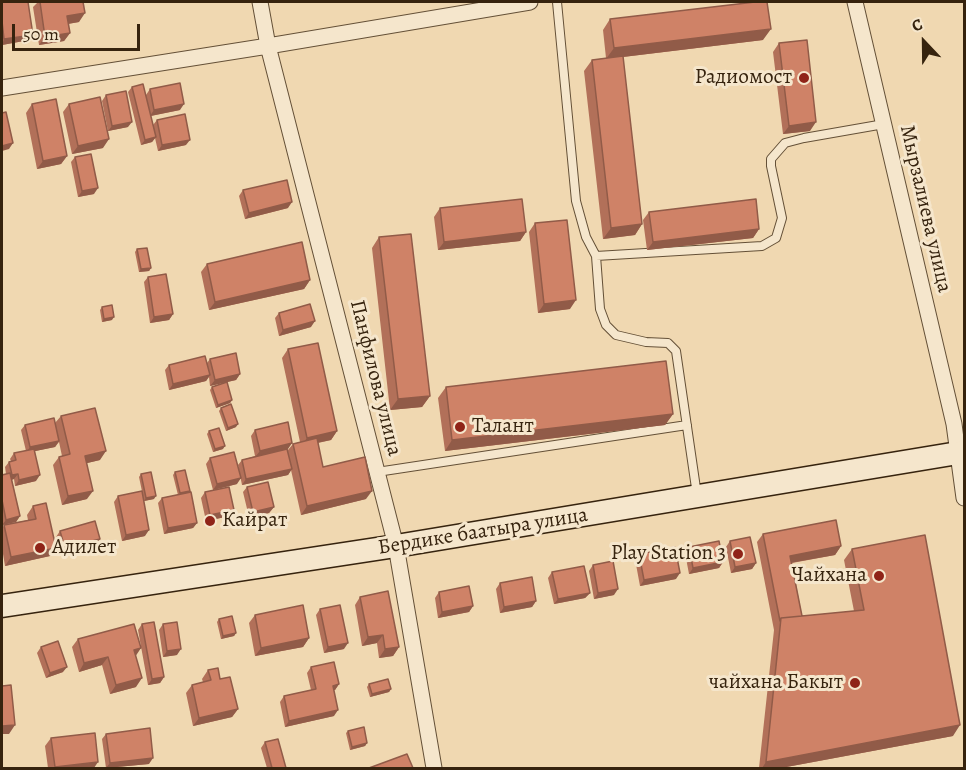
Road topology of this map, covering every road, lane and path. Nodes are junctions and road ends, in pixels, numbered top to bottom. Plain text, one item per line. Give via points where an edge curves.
1 (260, 2) edge
2 (530, 2) edge
3 (557, 2) edge
4 (855, 2) edge
5 (268, 46) junction
6 (2, 88) edge
7 (884, 124) junction
8 (596, 256) junction
9 (687, 425) junction
10 (962, 453) edge
11 (377, 472) junction
12 (697, 497) junction
13 (964, 498) edge
14 (396, 546) junction
15 (2, 606) edge
16 (434, 768) edge

1 - 5 street, Панфилова улица
2 - 5 street
3 - 8 lane via 576,201
4 - 7 street, Мырзалиева улица
5 - 6 street
5 - 11 street, Панфилова улица
7 - 8 lane via 804,138 785,143 776,151 771,166 782,218 776,238 762,246
7 - 10 street, Мырзалиева улица
8 - 9 lane via 600,309 606,325 616,335 668,343 676,351
9 - 11 lane
9 - 12 lane
10 - 12 street, Бердике баатыра улица
10 - 13 street, Мырзалиева улица
11 - 14 street, Панфилова улица
12 - 14 street, Бердике баатыра улица
14 - 15 street, Бердике баатыра улица
14 - 16 street, Панфилова улица

